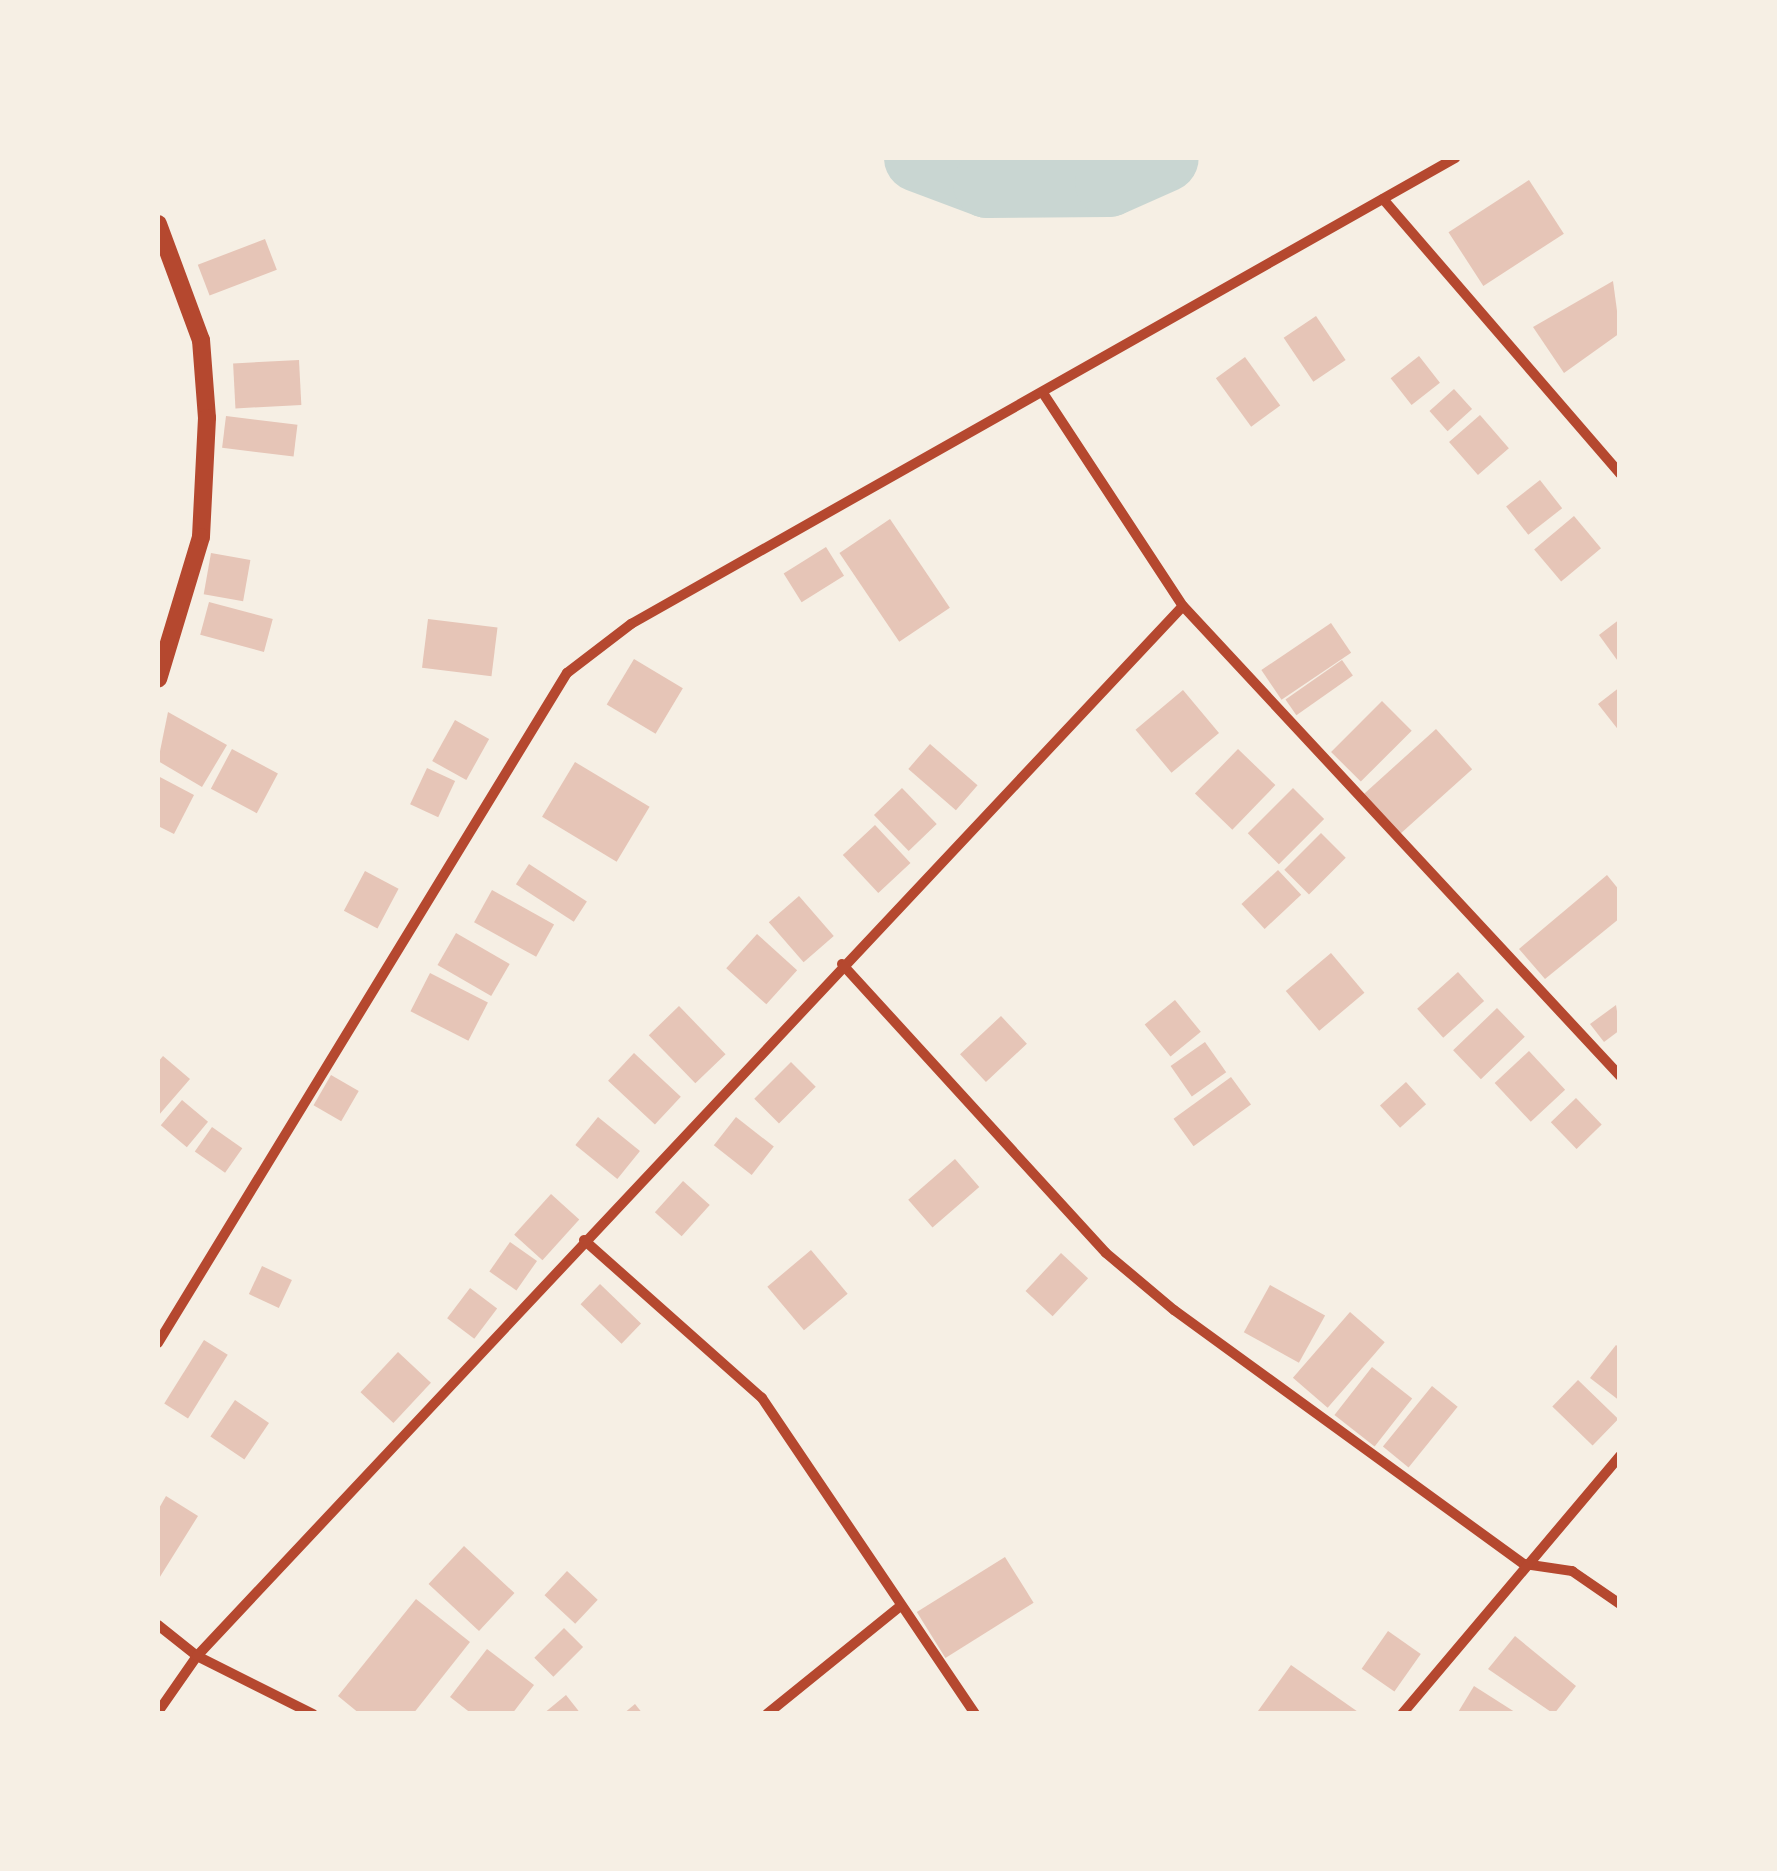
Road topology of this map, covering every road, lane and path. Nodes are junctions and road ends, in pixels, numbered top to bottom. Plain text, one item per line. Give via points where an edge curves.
1 (1455, 158) edge
2 (1383, 199) junction
3 (158, 224) edge
4 (1043, 393) junction
5 (1620, 474) edge
6 (1182, 606) junction
7 (158, 679) edge
8 (842, 964) junction
9 (1620, 1076) edge
10 (584, 1240) junction
11 (158, 1343) edge
12 (1620, 1456) edge
13 (1524, 1564) junction
14 (1620, 1604) edge
15 (900, 1607) junction
16 (158, 1625) edge
17 (197, 1656) junction
18 (158, 1712) edge
19 (314, 1714) edge
20 (768, 1714) edge
21 (975, 1714) edge
22 (1402, 1714) edge

1 - 2 street
2 - 4 street
2 - 5 street
3 - 7 street via 200,340 207,418 200,538
4 - 6 street
4 - 11 street via 631,624 568,673
6 - 8 street
6 - 9 street
8 - 10 street
8 - 13 street via 1106,1253 1259,1378
10 - 15 street via 762,1398
10 - 17 street
12 - 13 street
13 - 14 street via 1572,1570
13 - 22 street
15 - 20 street
15 - 21 street
16 - 17 street
17 - 18 street
17 - 19 street

